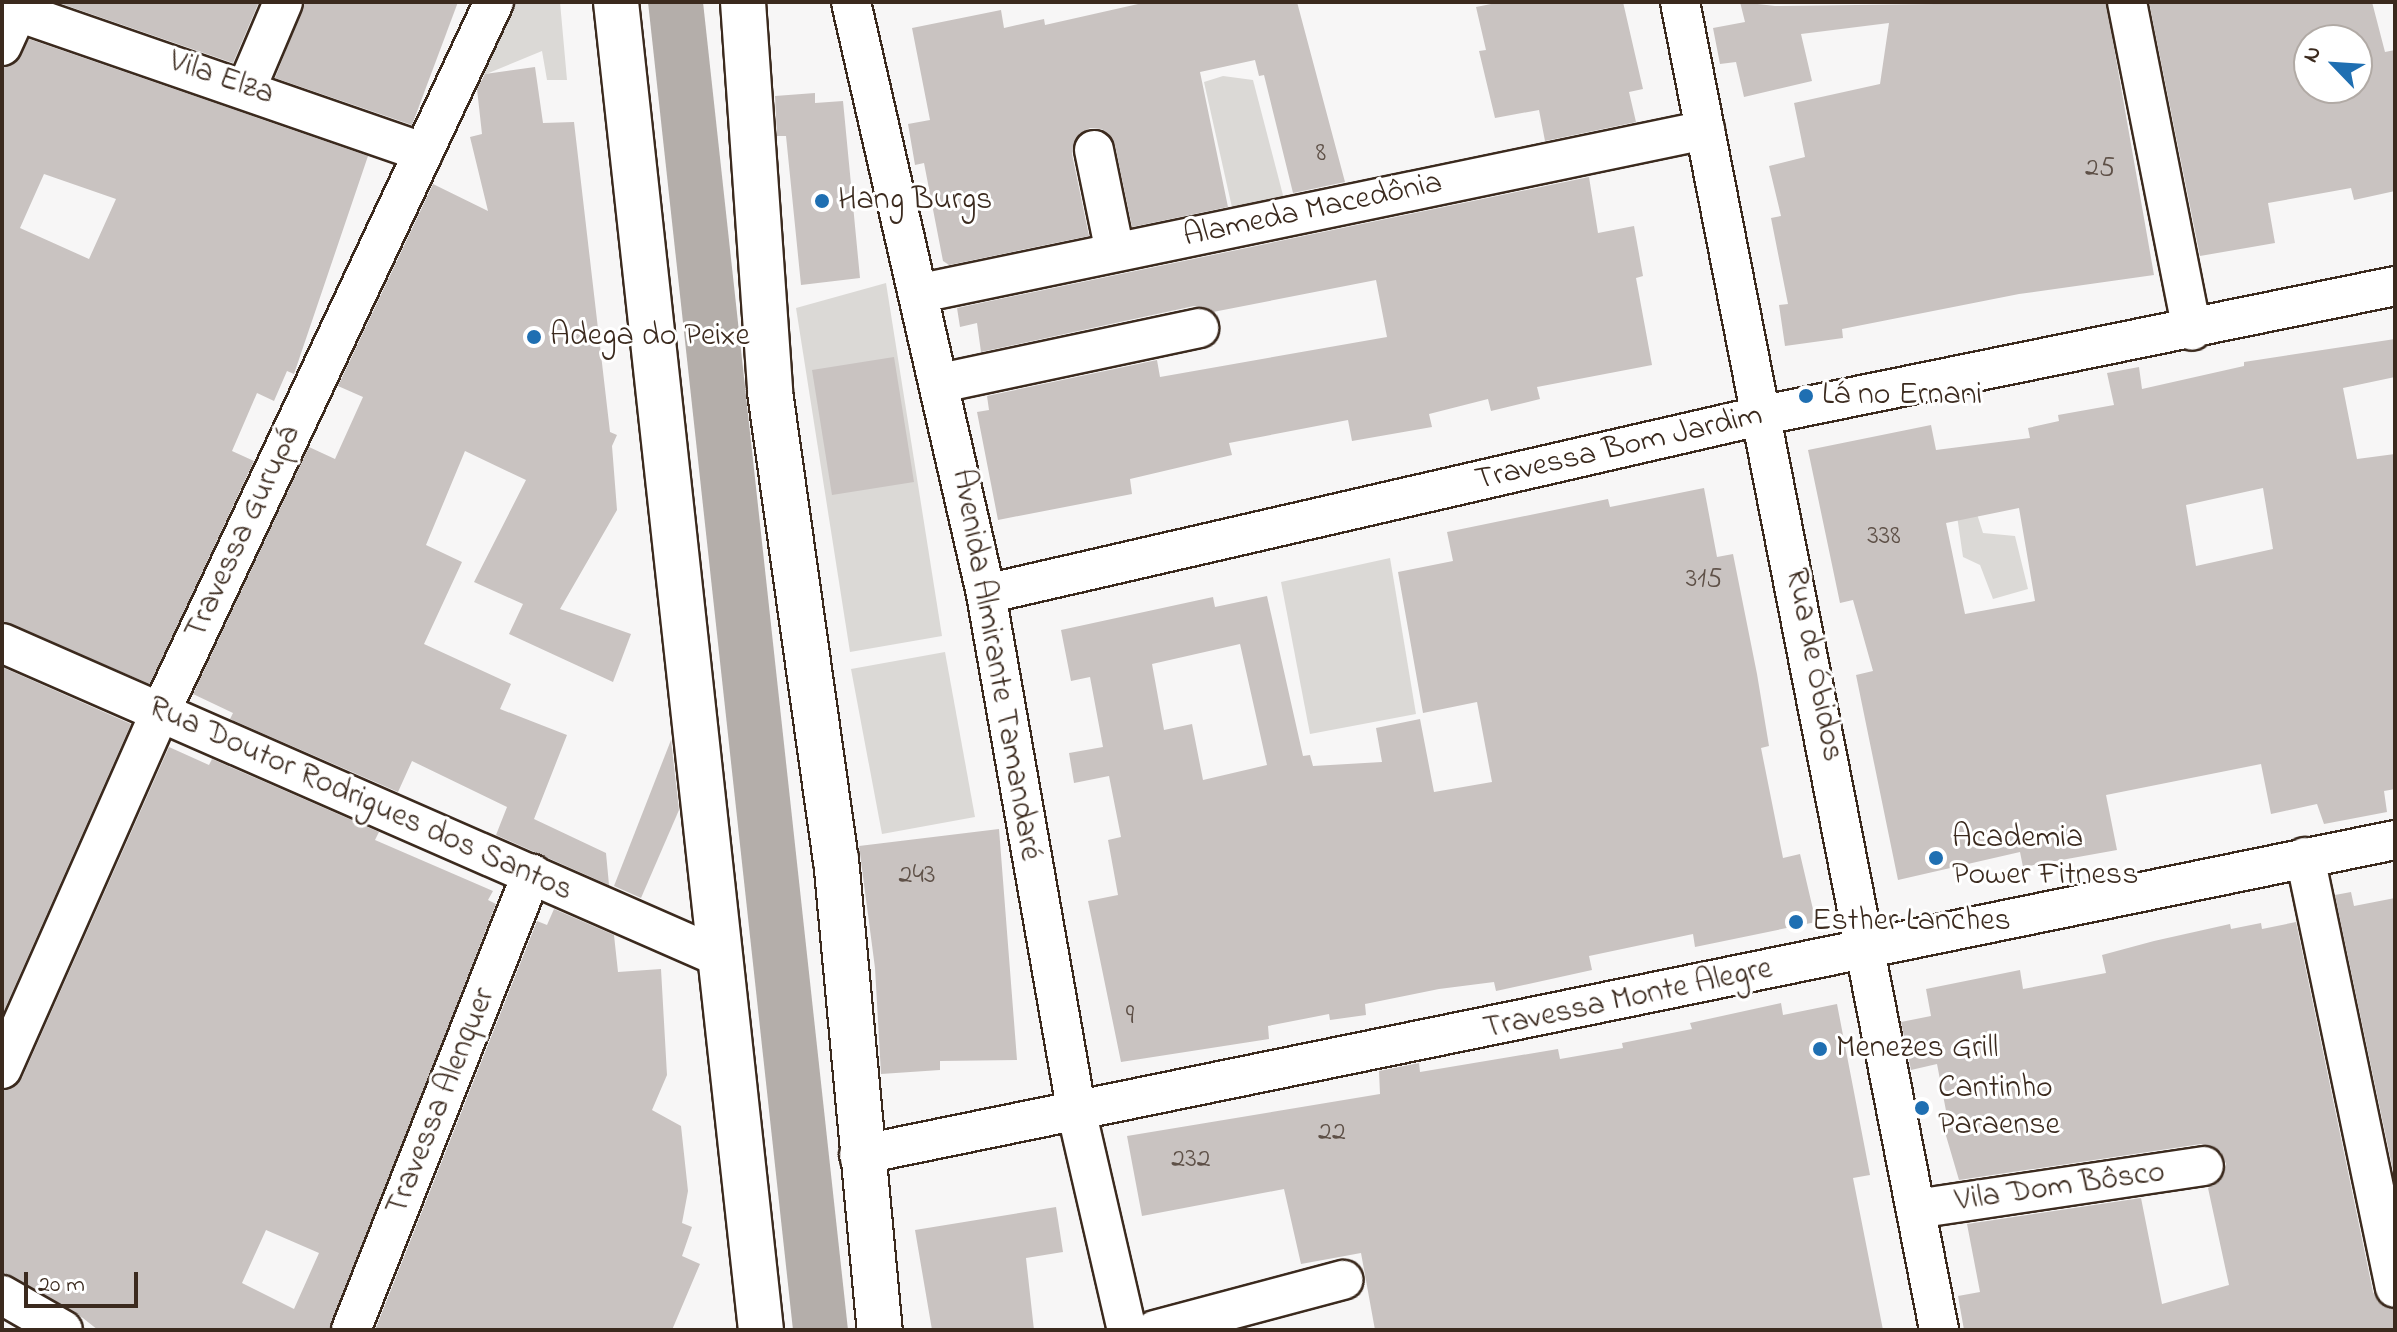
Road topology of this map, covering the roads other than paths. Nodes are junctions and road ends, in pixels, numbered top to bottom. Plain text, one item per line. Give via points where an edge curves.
1 (283, 2) edge
2 (494, 2) edge
3 (616, 2) edge
4 (743, 2) edge
5 (851, 2) edge
6 (1680, 2) edge
7 (2127, 2) edge
8 (20, 7) edge
9 (2, 46) edge
10 (247, 87) junction
11 (1705, 130) junction
12 (1094, 150) dead end
13 (423, 152) junction
14 (1115, 252) junction
15 (2395, 286) edge
16 (921, 293) junction
17 (1199, 328) dead end
18 (2192, 331) junction
19 (941, 383) junction
20 (1764, 415) junction
21 (986, 594) junction
22 (2, 643) edge
23 (160, 713) junction
24 (2395, 840) edge
25 (2305, 857) junction
26 (532, 874) junction
27 (1868, 951) junction
28 (719, 957) junction
29 (2, 1069) edge
30 (1077, 1114) junction
31 (859, 1155) junction
32 (2204, 1166) dead end
33 (1916, 1209) junction
34 (1343, 1280) dead end
35 (2395, 1288) edge
36 (2, 1295) edge
37 (63, 1330) edge
38 (351, 1330) edge
39 (761, 1330) edge
40 (880, 1330) edge
41 (1127, 1330) edge
42 (1155, 1330) edge
43 (1939, 1330) edge

1 - 10 street
2 - 13 street, Travessa Gurupá
3 - 28 main road
4 - 31 main road via 770,392 836,859
5 - 16 street, Avenida Almirante Tamandaré
6 - 11 street, Rua de Óbidos
7 - 18 street
8 - 9 street
8 - 10 street, Vila Elza
10 - 13 street, Vila Elza
11 - 14 street, Alameda Macedônia
11 - 20 street, Rua de Óbidos
12 - 14 street
13 - 23 street, Travessa Gurupá
14 - 16 street, Alameda Macedônia
15 - 18 street, Travessa Bom Jardim
16 - 19 street, Avenida Almirante Tamandaré
17 - 19 street
18 - 20 street, Travessa Bom Jardim
19 - 21 street, Avenida Almirante Tamandaré
20 - 21 street, Travessa Bom Jardim
20 - 27 street, Rua de Óbidos
21 - 30 street, Avenida Almirante Tamandaré
22 - 23 street, Rua Doutor Rodrigues dos Santos
23 - 26 street, Rua Doutor Rodrigues dos Santos
23 - 29 street, Travessa Gurupá
24 - 25 street, Travessa Monte Alegre
25 - 27 street, Travessa Monte Alegre
25 - 35 street
26 - 28 street, Rua Doutor Rodrigues dos Santos
26 - 38 street, Travessa Alenquer
27 - 30 street, Travessa Monte Alegre
27 - 33 street, Rua de Óbidos
28 - 39 main road
30 - 31 street, Travessa Monte Alegre
30 - 41 street, Avenida Almirante Tamandaré
31 - 40 main road
32 - 33 street, Vila Dom Bôsco
33 - 43 street, Rua de Óbidos
34 - 42 street
36 - 37 street

